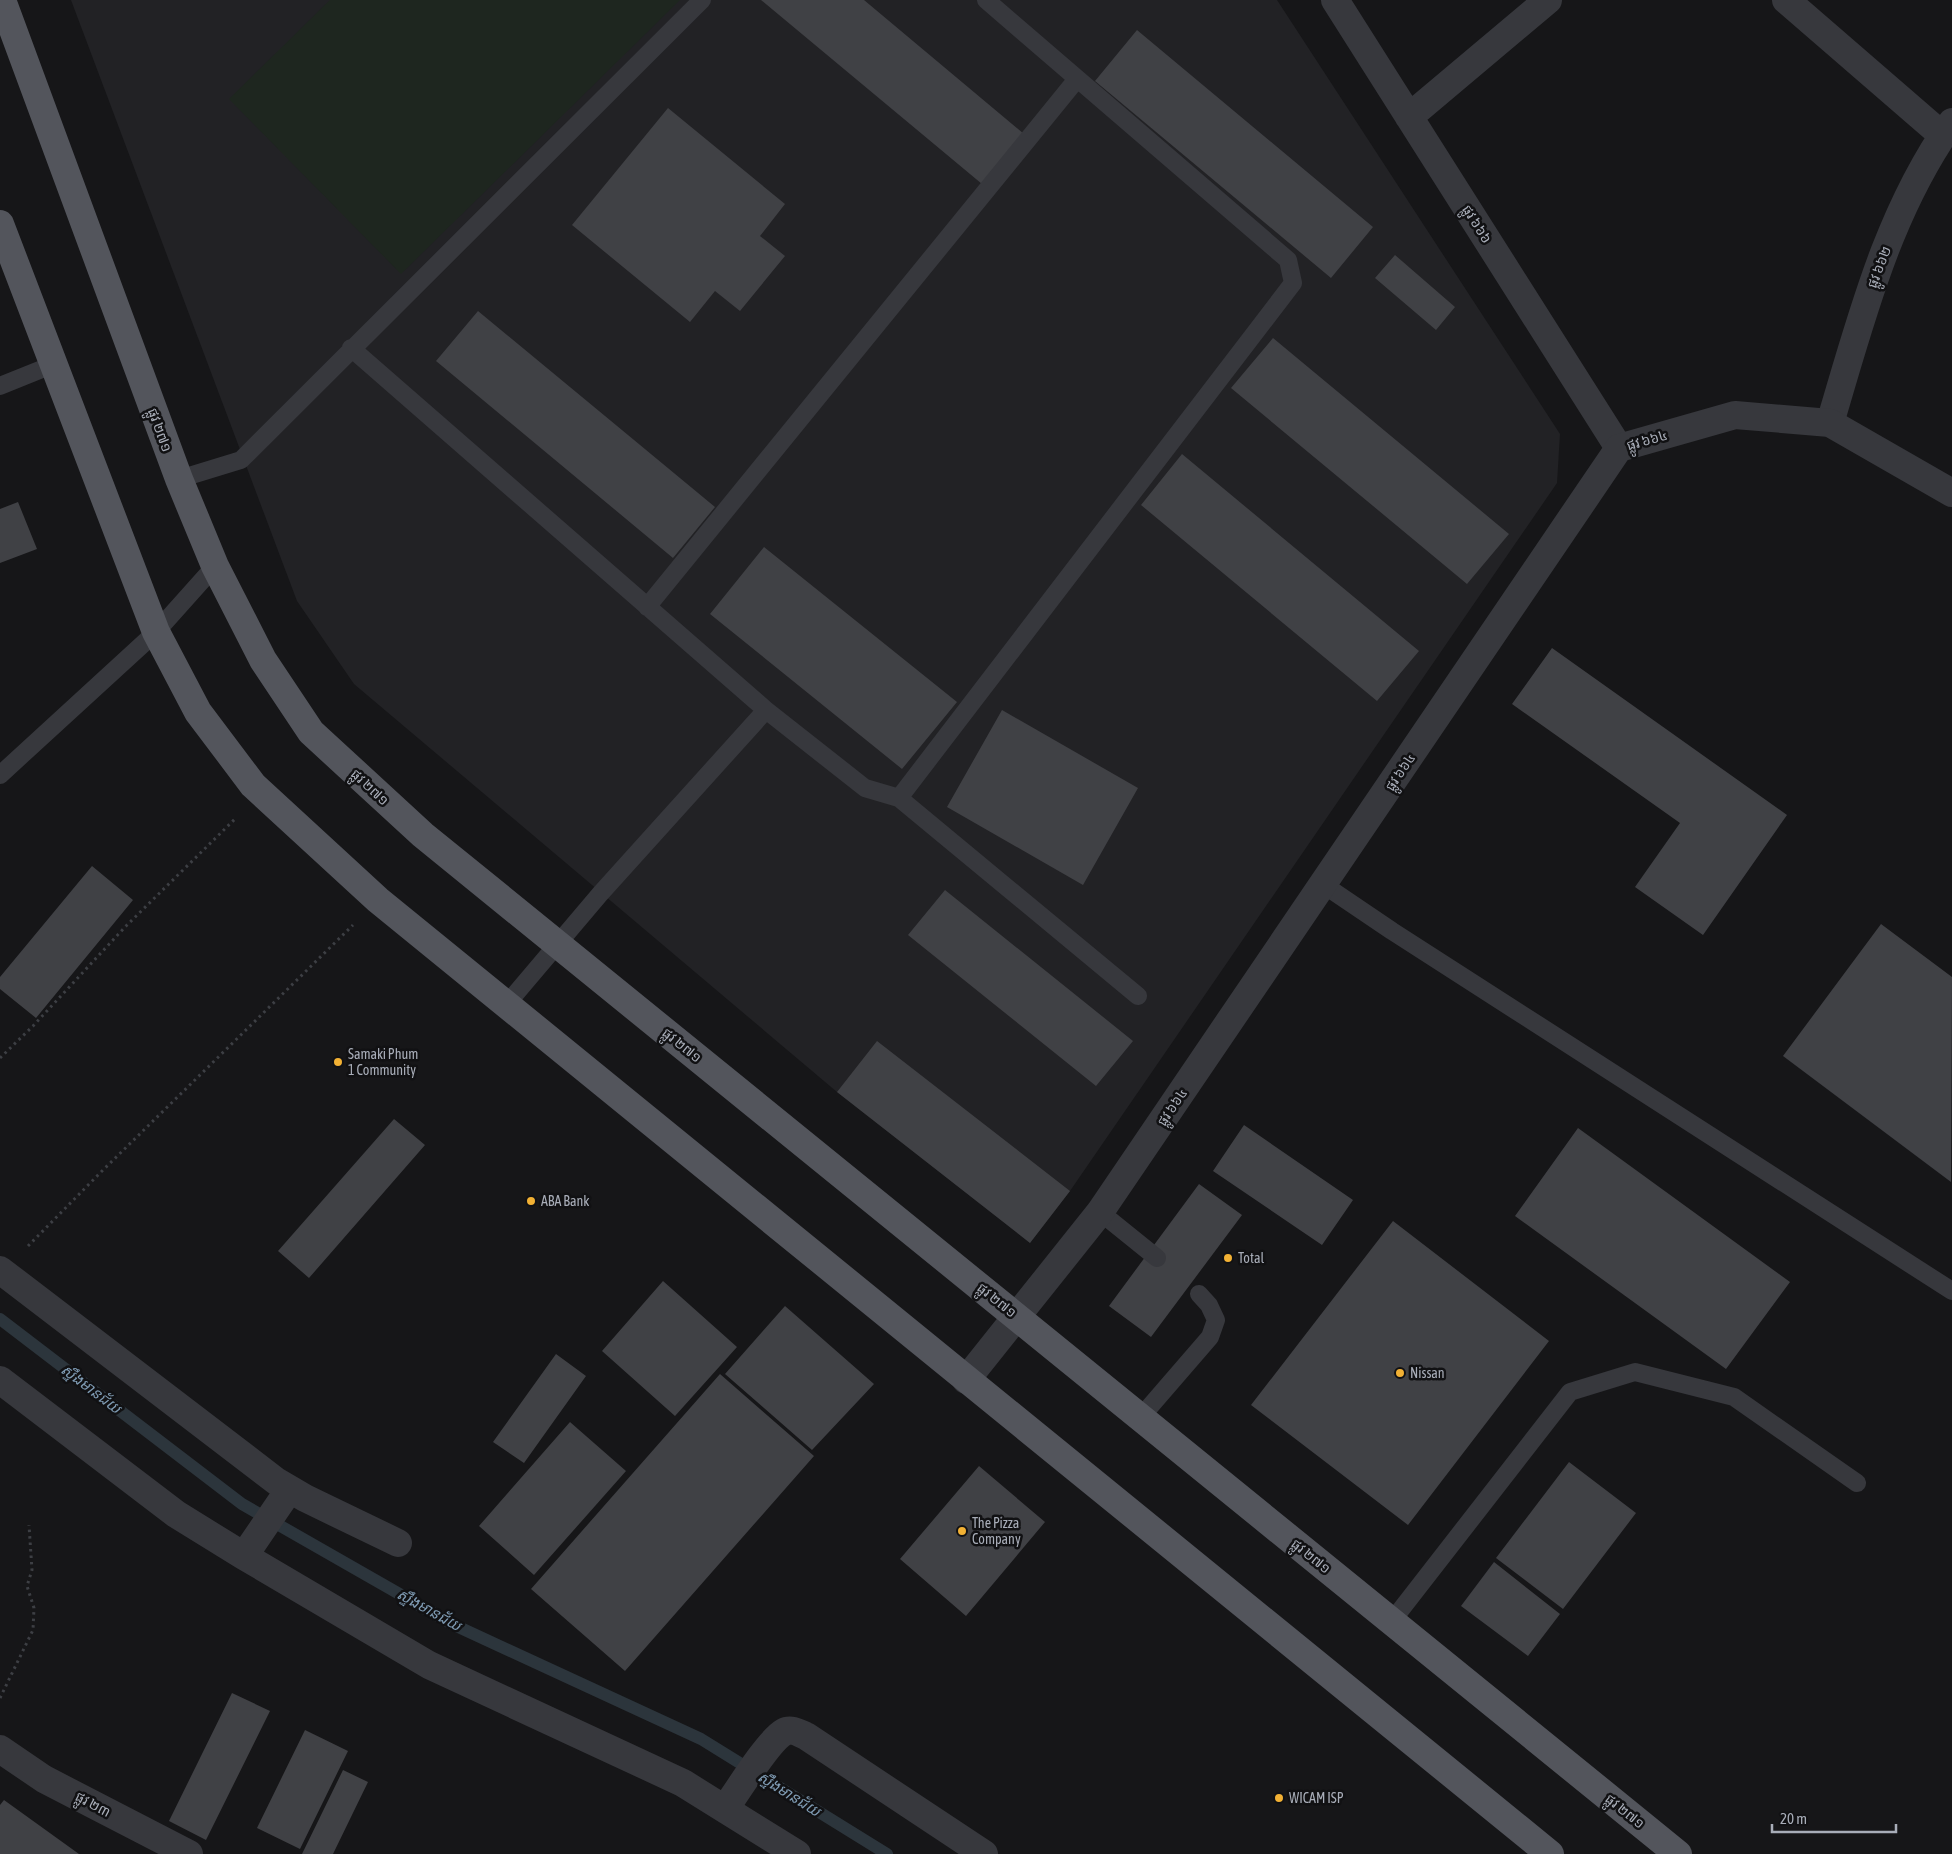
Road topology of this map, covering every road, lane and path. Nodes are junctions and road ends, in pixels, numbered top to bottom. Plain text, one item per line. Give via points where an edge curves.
1 (2, 0) edge
2 (702, 0) edge
3 (986, 0) edge
4 (1335, 0) edge
5 (1548, 0) edge
6 (1786, 0) edge
7 (1077, 79) junction
8 (1409, 117) junction
9 (1947, 129) edge
10 (0, 224) edge
11 (351, 348) junction
12 (52, 365) junction
13 (0, 386) edge
14 (1830, 423) junction
15 (1619, 448) junction
16 (179, 479) junction
17 (1952, 494) edge
18 (215, 566) junction
19 (647, 607) junction
20 (156, 632) junction
21 (766, 710) junction
22 (0, 776) edge
23 (261, 792) junction
24 (899, 798) junction
25 (1324, 885) junction
26 (378, 900) junction
27 (558, 944) junction
28 (1138, 996) dead end
29 (506, 1004) junction
30 (0, 1058) edge
31 (1100, 1212) junction
32 (1157, 1258) dead end
33 (1, 1271) edge
34 (1952, 1291) edge
35 (1199, 1294) dead end
36 (1017, 1316) junction
37 (0, 1380) edge
38 (966, 1380) junction
39 (1140, 1418) junction
40 (1857, 1483) dead end
41 (286, 1494) junction
42 (29, 1526) dead end
43 (398, 1542) dead end
44 (251, 1547) junction
45 (1392, 1621) junction
46 (0, 1698) edge
47 (0, 1749) edge
48 (732, 1799) junction
49 (189, 1854) edge
50 (797, 1854) edge
51 (984, 1854) edge
52 (1550, 1854) edge
53 (1678, 1854) edge

1 - 16 main road, ផ្លូវ ២៧១
2 - 11 lane
3 - 7 lane
4 - 8 street, ផ្លូវ ៦៦៦
5 - 8 street
6 - 9 street
7 - 19 lane
7 - 24 lane via 1288,260 1293,283
8 - 15 street, ផ្លូវ ៦៦៦
9 - 14 street, ផ្លូវ ៦៦២ via 1908,194 1873,282
10 - 12 main road
11 - 16 lane via 241,460
11 - 19 lane
12 - 13 lane
12 - 20 main road
14 - 15 street, ផ្លូវ ៦៦៤ via 1735,415
14 - 17 street, ផ្លូវ ៦៦៤
15 - 25 street, ផ្លូវ ៦៦៤
16 - 18 main road, ផ្លូវ ២៧១
18 - 20 lane
18 - 27 main road, ផ្លូវ ២៧១ via 262,660 311,732 422,835
19 - 21 lane
20 - 22 lane
20 - 23 main road via 198,712 253,786
21 - 24 lane via 865,788
21 - 27 lane
23 - 26 main road
23 - 30 path via 126,926
24 - 28 lane
25 - 31 street, ផ្លូវ ៦៦៤
25 - 34 lane via 1392,932
26 - 29 main road
26 - 33 path
27 - 29 lane
27 - 36 main road, ផ្លូវ ២៧១
29 - 38 main road
31 - 32 lane
31 - 36 street, ផ្លូវ ៦៦៤
33 - 41 street
35 - 39 lane via 1216,1320 1210,1337
36 - 38 street, ផ្លូវ ៦៦៤
36 - 39 main road, ផ្លូវ ២៧១
37 - 44 street via 176,1514
38 - 52 main road
39 - 45 main road, ផ្លូវ ២៧១
40 - 45 lane via 1734,1397 1635,1372 1570,1392
41 - 43 street
41 - 44 street
42 - 46 path via 32,1570 28,1586 34,1608 33,1630
44 - 48 street via 429,1665 683,1783
45 - 53 main road, ផ្លូវ ២៧១
47 - 49 street, ផ្លូវ ២៣ via 44,1779
48 - 50 street
48 - 51 street via 770,1746 784,1732 793,1730

